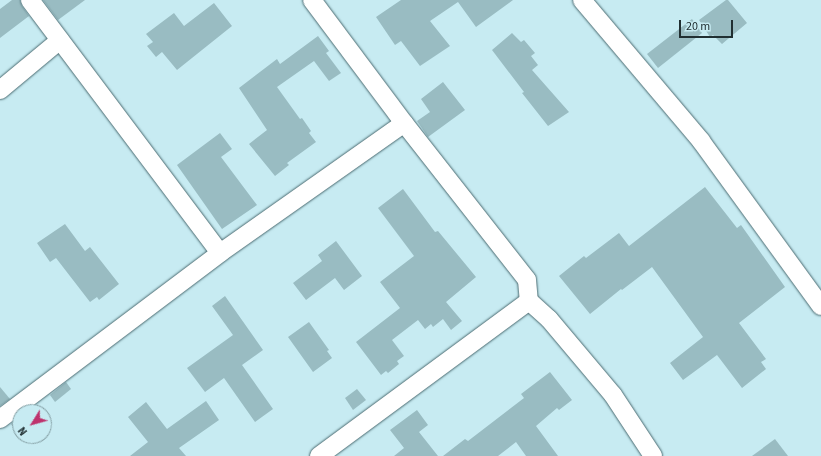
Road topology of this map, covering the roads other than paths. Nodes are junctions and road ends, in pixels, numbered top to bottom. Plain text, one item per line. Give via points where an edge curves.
1 (30, 0) edge
2 (312, 0) edge
3 (582, 0) edge
4 (60, 40) junction
5 (0, 90) edge
6 (404, 123) junction
7 (220, 253) junction
8 (529, 301) junction
9 (821, 306) edge
10 (0, 419) edge
11 (319, 456) edge
12 (653, 456) edge

1 - 4 street
2 - 6 street
3 - 9 street via 701,141
4 - 5 street
4 - 7 street
6 - 7 street
6 - 8 street via 527,280
7 - 10 street
8 - 11 street
8 - 12 street via 549,319 613,395

